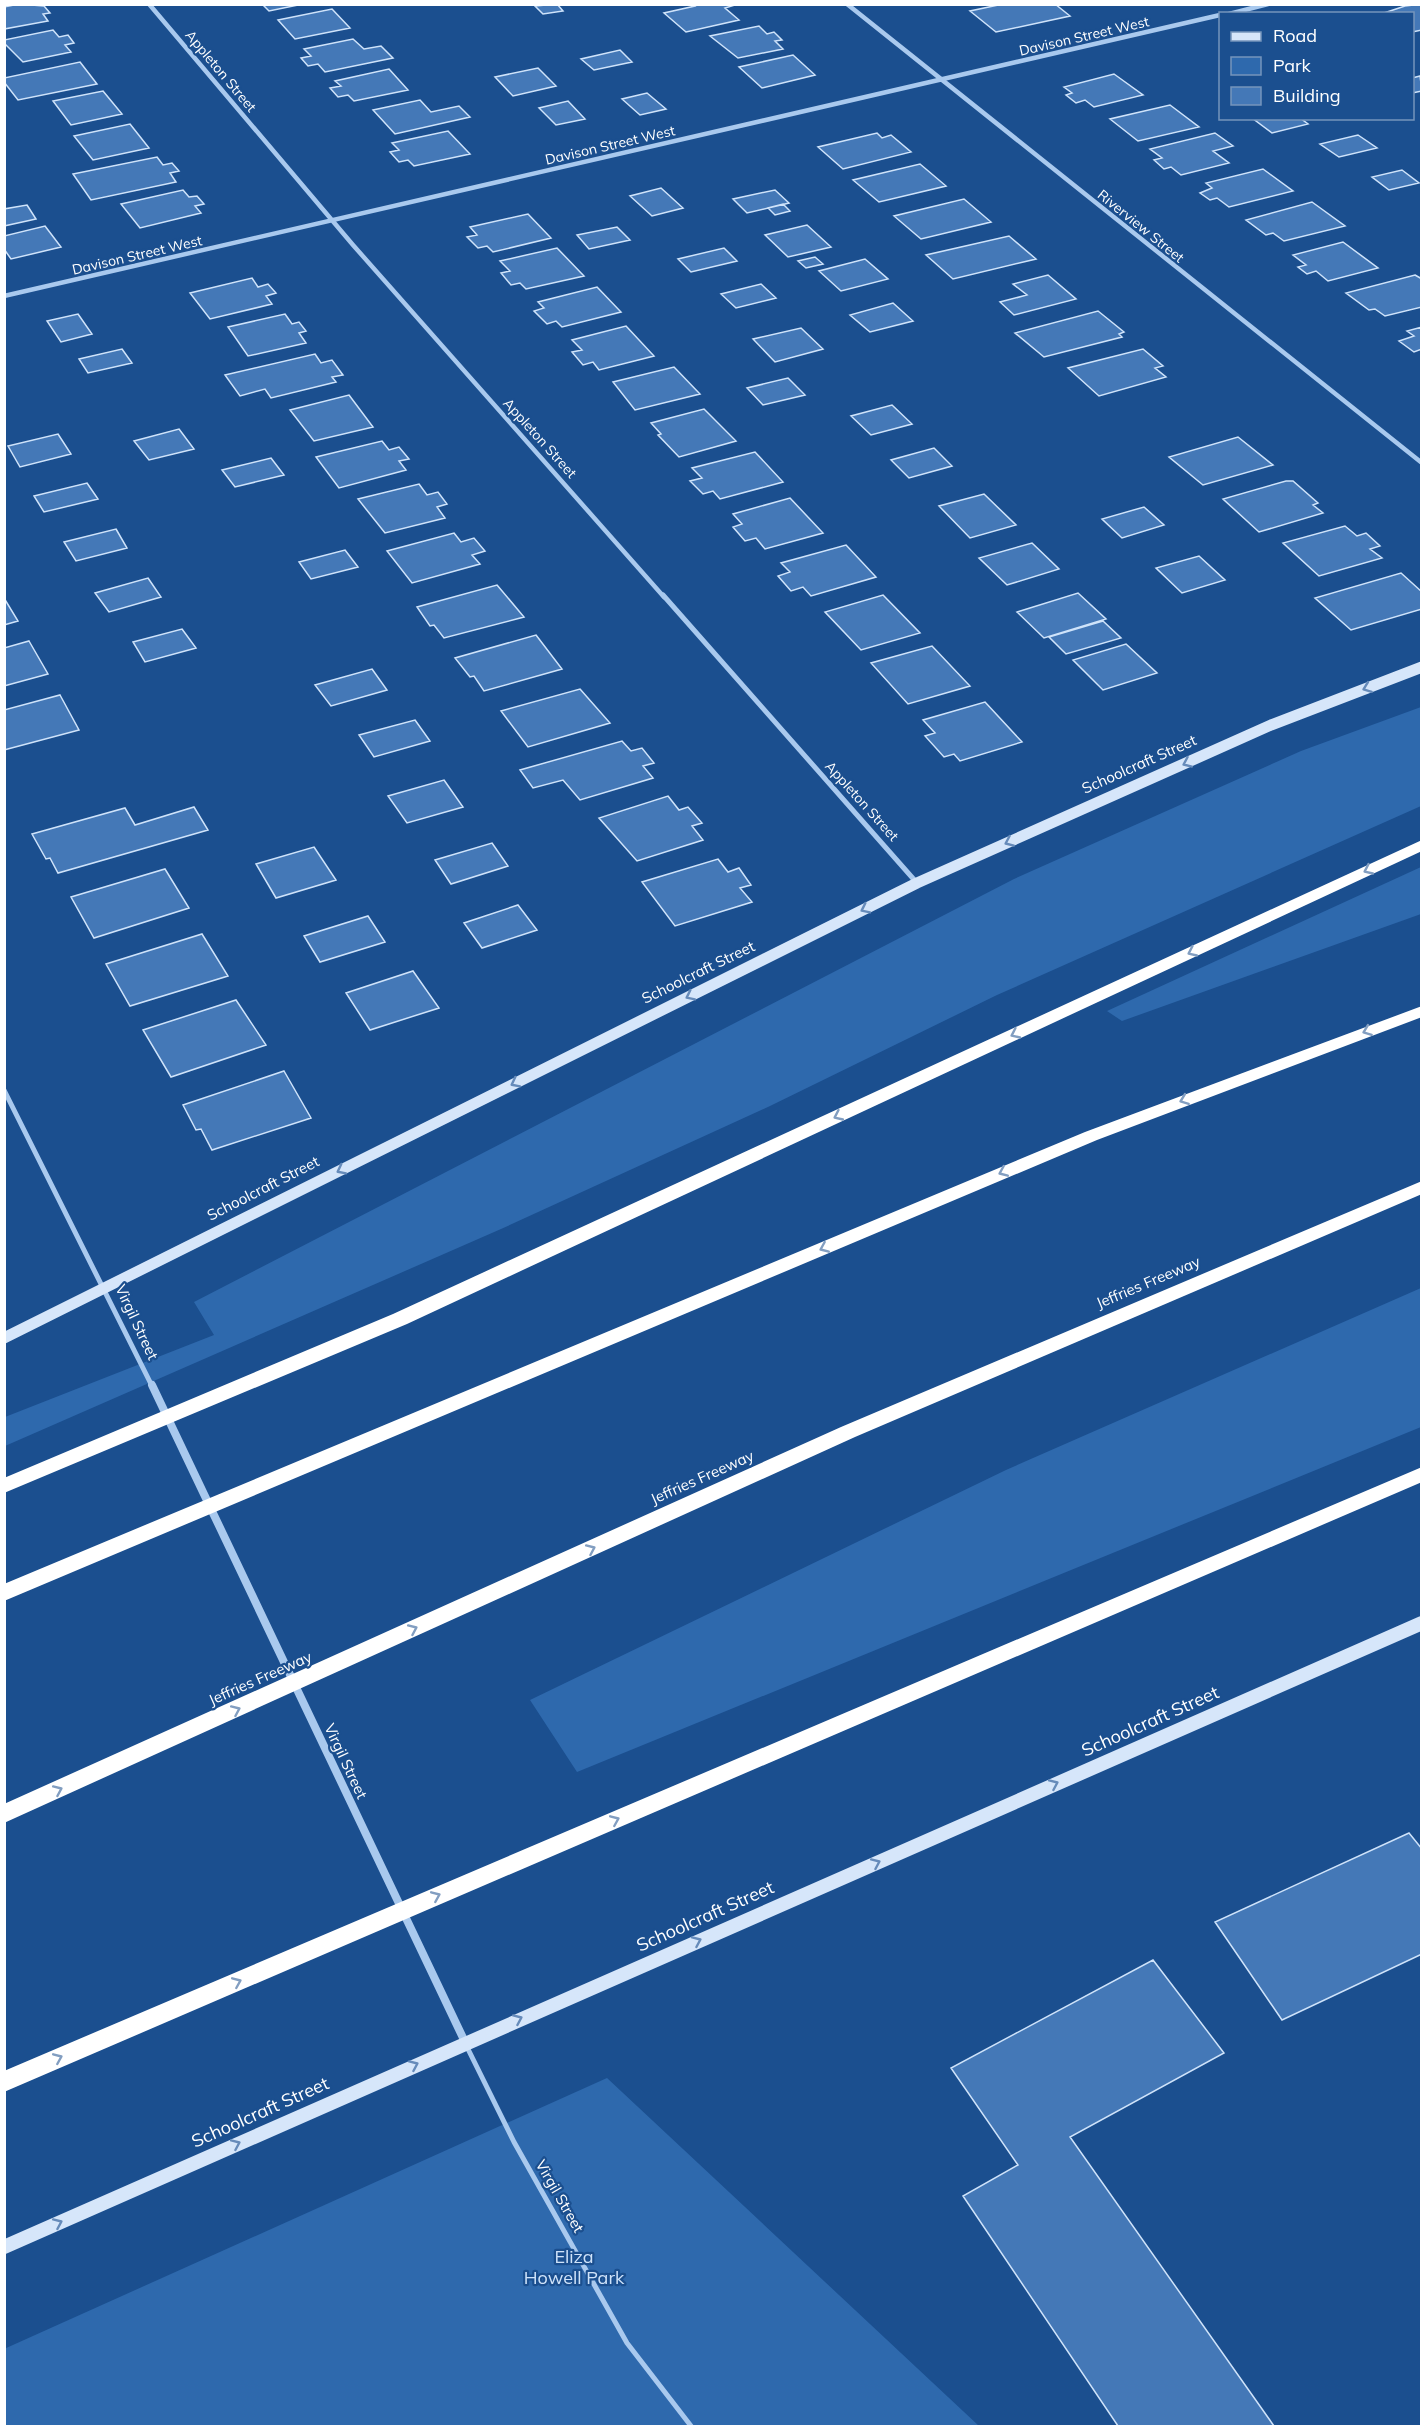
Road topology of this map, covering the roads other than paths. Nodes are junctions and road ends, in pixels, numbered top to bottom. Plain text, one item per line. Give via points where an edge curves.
1 (149, 4) edge
2 (847, 4) edge
3 (1268, 4) edge
4 (1237, 12) edge
5 (1219, 15) edge
6 (940, 79) junction
7 (332, 221) junction
8 (4, 296) edge
9 (1422, 463) edge
10 (1422, 667) edge
11 (1422, 845) edge
12 (917, 884) junction
13 (1422, 1011) edge
14 (4, 1090) edge
15 (1422, 1187) edge
16 (106, 1288) junction
17 (4, 1338) edge
18 (1422, 1474) edge
19 (4, 1486) edge
20 (4, 1593) edge
21 (1422, 1623) edge
22 (4, 1814) edge
23 (465, 2042) junction
24 (4, 2082) edge
25 (4, 2247) edge
26 (691, 2427) edge

1 - 7 street, Appleton Street
2 - 6 street, Riverview Street
3 - 4 street
5 - 6 street, Davison Street West
6 - 7 street, Davison Street West
6 - 9 street, Riverview Street
7 - 8 street, Davison Street West
7 - 12 street, Appleton Street
10 -> 12 main road, Schoolcraft Street via 1271,725
11 -> 19 highway via 400,1319
12 -> 16 main road, Schoolcraft Street
13 -> 20 highway via 1080,1140
14 - 16 street, Virgil Street
22 -> 15 highway, Jeffries Freeway via 848,1432
16 - 17 main road, Schoolcraft Street
16 - 23 street, Virgil Street
24 -> 18 highway
23 -> 21 main road, Schoolcraft Street
25 -> 23 main road, Schoolcraft Street
23 - 26 lane, Virgil Street via 514,2142 627,2343

